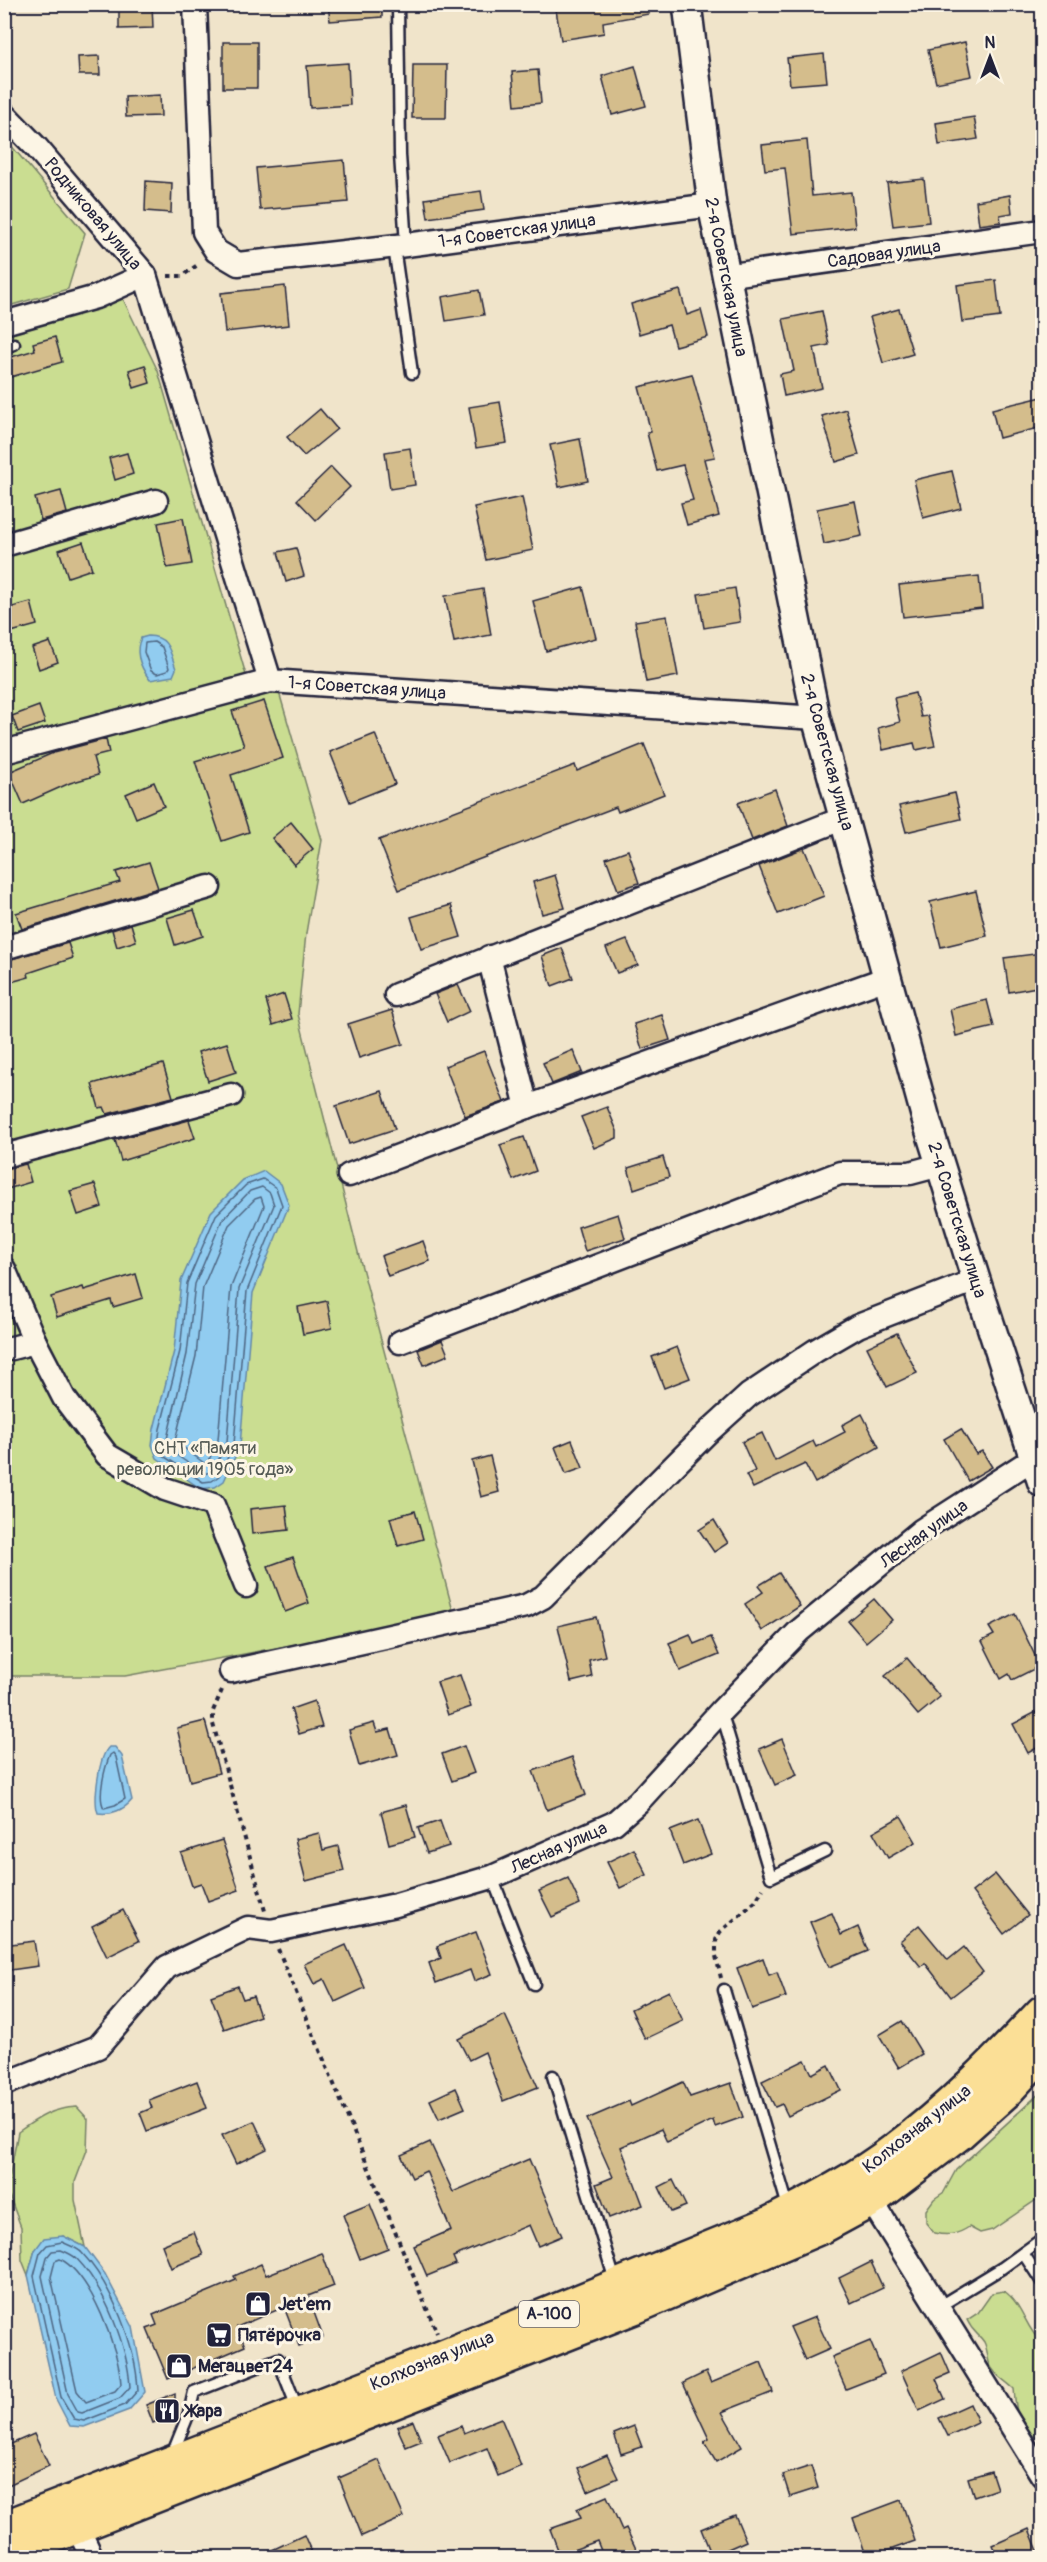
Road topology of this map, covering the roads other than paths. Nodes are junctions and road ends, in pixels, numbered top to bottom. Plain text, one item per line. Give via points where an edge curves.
1 (195, 4) edge
2 (398, 4) edge
3 (687, 4) edge
4 (4, 114) edge
5 (712, 205) junction
6 (1042, 231) edge
7 (400, 246) junction
8 (145, 275) junction
9 (725, 276) junction
10 (4, 323) edge
11 (412, 373) dead end
12 (156, 501) dead end
13 (4, 544) edge
14 (270, 681) junction
15 (816, 718) junction
16 (4, 752) edge
17 (844, 818) junction
18 (209, 887) dead end
19 (4, 948) edge
20 (489, 957) junction
21 (887, 978) junction
22 (396, 995) dead end
23 (231, 1095) dead end
24 (527, 1107) junction
25 (4, 1156) edge
26 (940, 1165) junction
27 (348, 1175) dead end
28 (4, 1269) edge
29 (976, 1280) junction
30 (35, 1342) junction
31 (400, 1342) dead end
32 (4, 1350) edge
33 (1038, 1470) edge
34 (246, 1586) dead end
35 (231, 1671) road end
36 (721, 1711) junction
37 (825, 1851) dead end
38 (492, 1877) junction
39 (534, 1984) dead end
40 (724, 1990) road end
41 (1042, 2013) edge
42 (1042, 2052) edge
43 (553, 2076) dead end
44 (4, 2084) edge
45 (871, 2200) junction
46 (790, 2213) junction
47 (1042, 2239) edge
48 (1023, 2253) junction
49 (1042, 2282) edge
50 (616, 2287) junction
51 (938, 2307) junction
52 (299, 2413) junction
53 (168, 2464) junction
54 (1042, 2475) edge
55 (77, 2526) junction
56 (4, 2528) edge
57 (4, 2555) edge
58 (92, 2558) edge

1 - 7 street, 1-я Советская улица via 204,232 216,251 238,264
2 - 7 lane
3 - 5 street, 2-я Советская улица
4 - 8 street, Родниковая улица
5 - 7 street, 1-я Советская улица
5 - 9 street, 2-я Советская улица
6 - 9 street, Садовая улица
7 - 11 lane
8 - 10 street, Родниковая улица via 96,297
8 - 14 street, 1-я Советская улица
9 - 15 street, 2-я Советская улица
12 - 13 street
14 - 15 street, 1-я Советская улица
14 - 16 street
15 - 17 street, 2-я Советская улица
17 - 20 street
17 - 21 street, 2-я Советская улица
18 - 19 street
20 - 22 street
20 - 24 street
21 - 24 street
21 - 26 street, 2-я Советская улица
23 - 25 street
24 - 27 street
26 - 29 street, 2-я Советская улица
26 - 31 street via 910,1173 840,1173
28 - 30 street
29 - 33 street, 2-я Советская улица
29 - 35 street via 858,1326 749,1395 535,1602
30 - 32 street
30 - 34 street via 64,1398 107,1455 165,1490 213,1505
33 - 36 street, Лесная улица via 922,1530 799,1631
36 - 37 lane via 771,1877
36 - 38 street, Лесная улица via 614,1824
38 - 39 lane
38 - 44 street, Лесная улица via 396,1905 271,1931 248,1928 167,1967 98,2047
40 - 46 lane
41 - 46 main road, Колхозная улица / А-100 via 984,2074 895,2151
42 - 45 main road, Колхозная улица / А-100 via 958,2134
43 - 50 lane
45 - 51 street
45 - 55 main road, Колхозная улица / А-100 via 777,2247 645,2302
46 - 50 main road, Колхозная улица / А-100
47 - 48 lane
48 - 49 lane
48 - 51 lane
50 - 52 main road, Колхозная улица / А-100
51 - 54 street
52 - 53 main road, Колхозная улица / А-100
52 - 53 lane via 278,2359 194,2392
53 - 56 main road, Колхозная улица / А-100
55 - 57 main road, Колхозная улица / А-100
55 - 58 street

